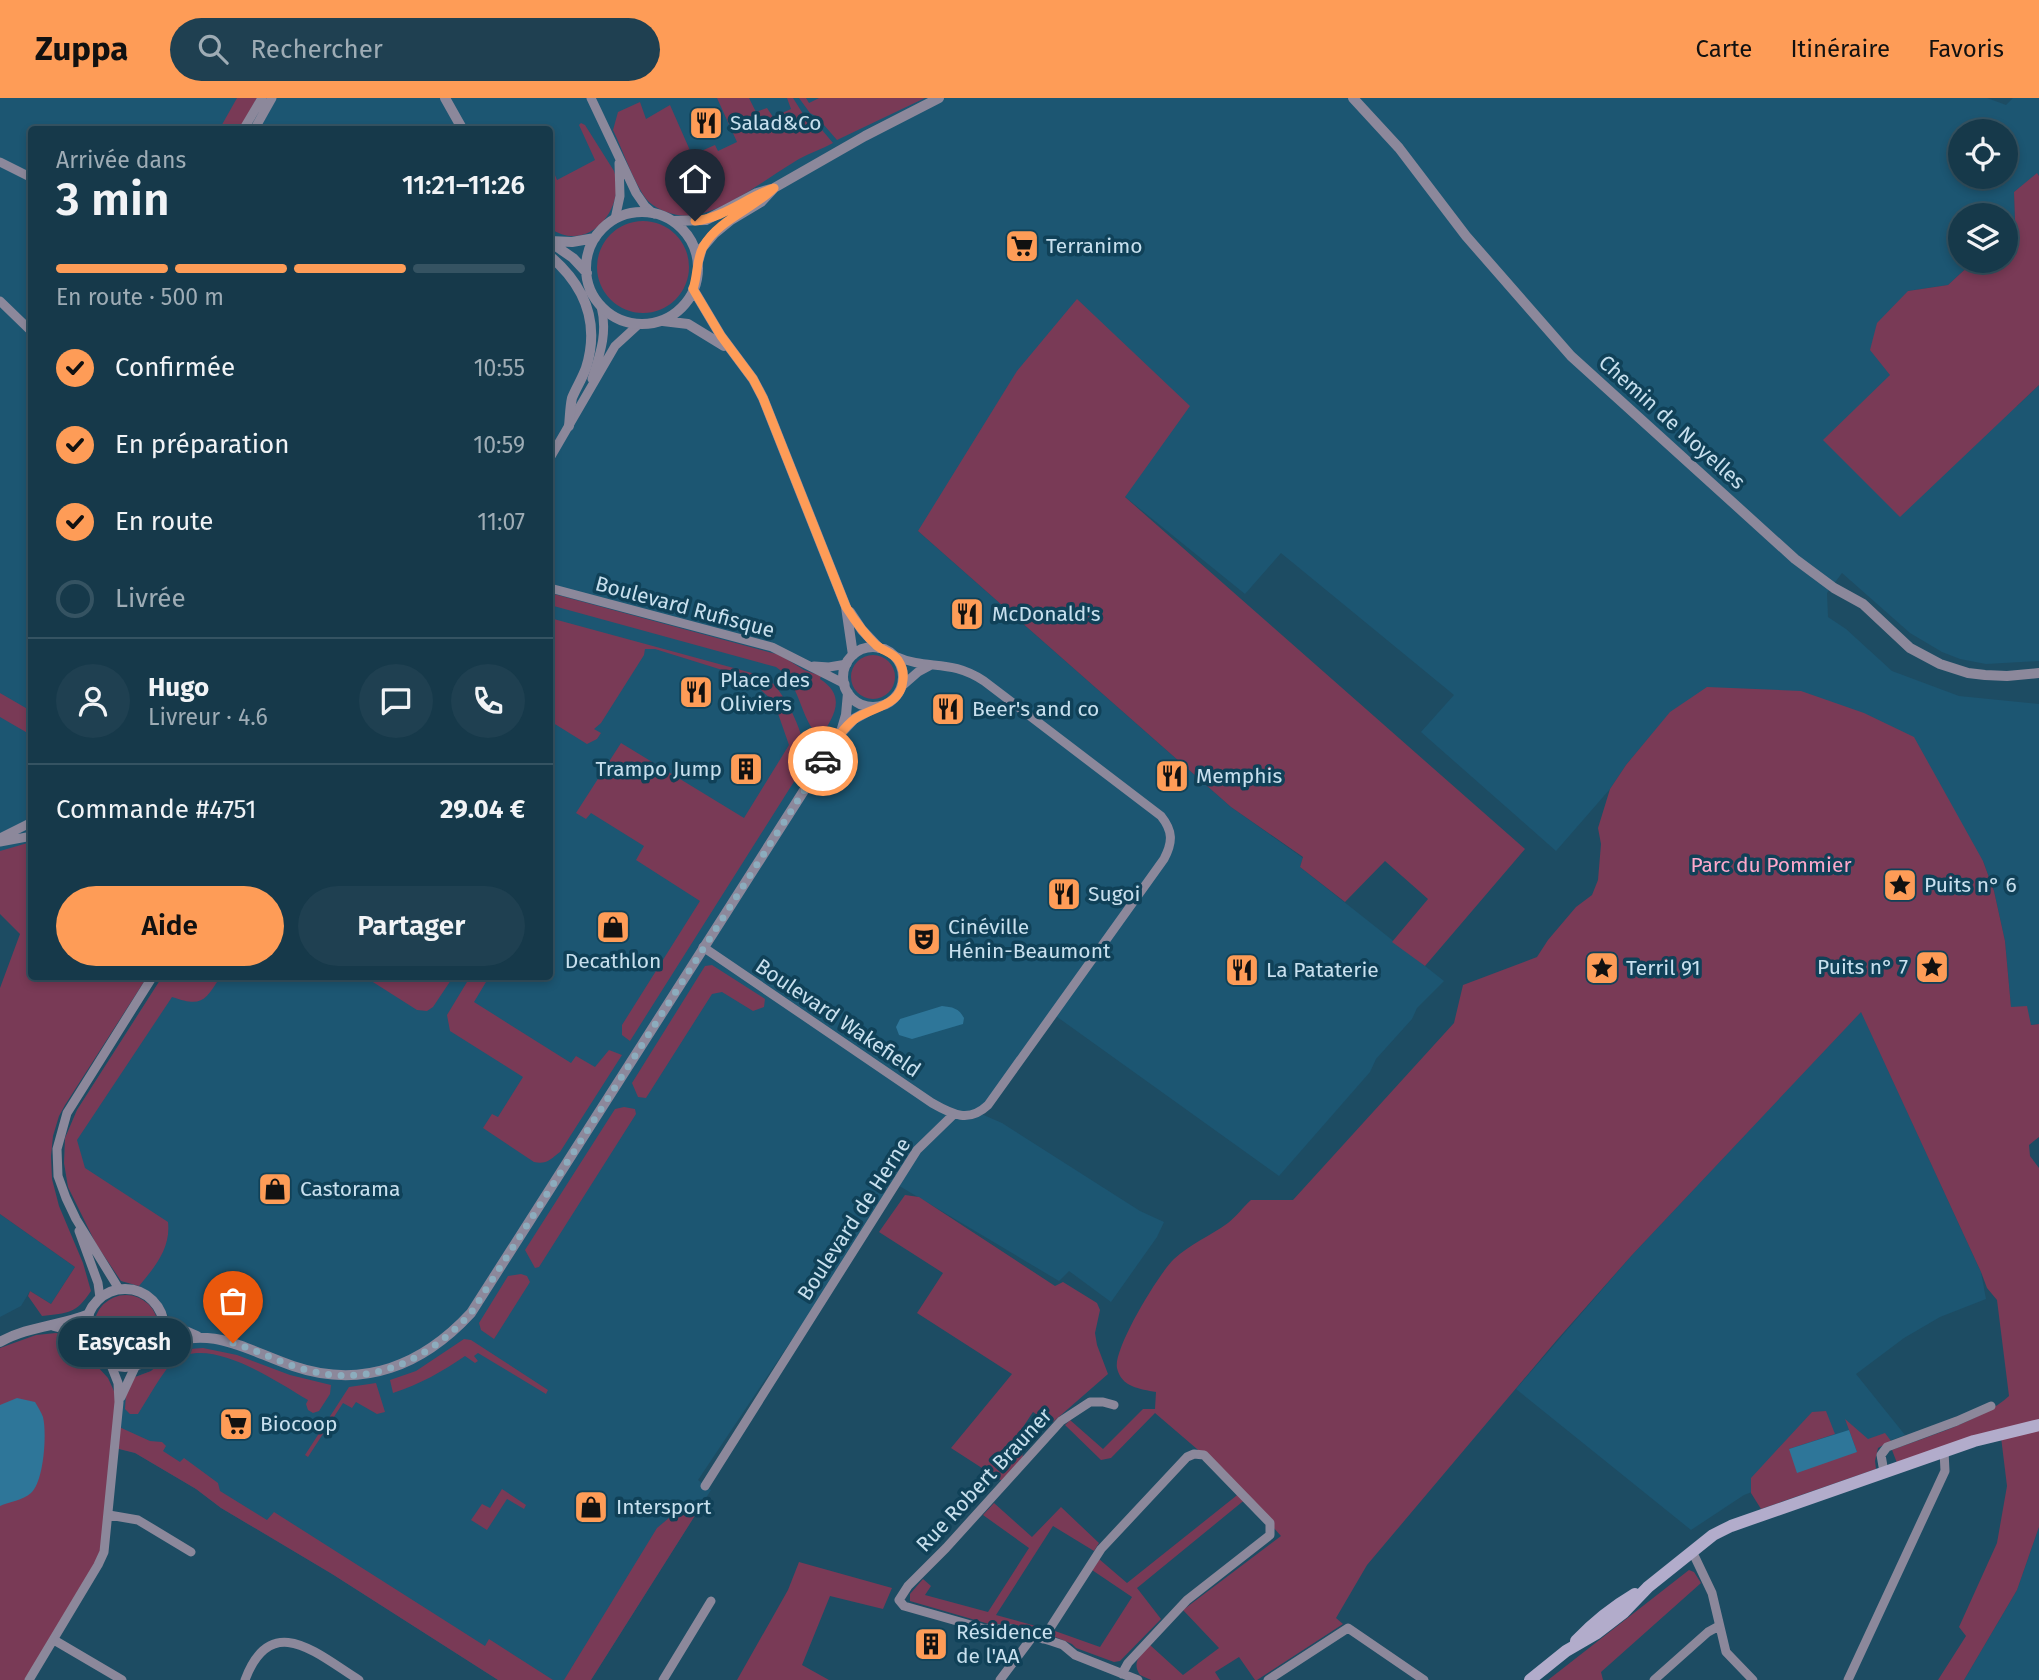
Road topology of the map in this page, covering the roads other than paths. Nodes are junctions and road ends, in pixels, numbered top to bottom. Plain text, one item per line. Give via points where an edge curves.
1 (262, 98) edge
2 (272, 98) edge
3 (445, 98) edge
4 (591, 98) edge
5 (939, 98) edge
6 (1353, 98) edge
7 (245, 126) edge
8 (256, 126) edge
9 (461, 126) edge
10 (618, 158) junction
11 (0, 162) edge
12 (28, 176) edge
13 (774, 188) junction
14 (654, 214) junction
15 (615, 219) junction
16 (673, 221) junction
17 (595, 238) junction
18 (553, 241) edge
19 (553, 243) edge
20 (553, 259) edge
21 (698, 264) junction
22 (587, 273) junction
23 (693, 289) junction
24 (0, 300) edge
25 (601, 306) junction
26 (660, 321) junction
27 (639, 324) junction
28 (28, 328) edge
29 (734, 353) junction
30 (587, 394) junction
31 (569, 426) junction
32 (553, 453) edge
33 (553, 589) edge
34 (846, 607) junction
35 (879, 648) junction
36 (895, 656) junction
37 (850, 659) junction
38 (933, 664) junction
39 (809, 666) junction
40 (2037, 675) edge
41 (902, 685) junction
42 (846, 689) junction
43 (876, 707) junction
44 (840, 734) junction
45 (28, 824) edge
46 (28, 836) edge
47 (0, 840) edge
48 (703, 947) junction
49 (150, 980) edge
50 (954, 1114) junction
51 (76, 1219) junction
52 (119, 1289) junction
53 (100, 1298) junction
54 (89, 1314) junction
55 (165, 1322) junction
56 (51, 1325) junction
57 (202, 1338) junction
58 (88, 1339) junction
59 (0, 1342) edge
60 (160, 1347) junction
61 (111, 1365) junction
62 (135, 1367) junction
63 (119, 1402) junction
64 (1114, 1405) dead end
65 (1991, 1406) dead end
66 (2038, 1425) edge
67 (1944, 1451) junction
68 (1884, 1472) junction
69 (705, 1486) dead end
70 (109, 1515) junction
71 (1692, 1551) junction
72 (191, 1552) dead end
73 (711, 1601) dead end
74 (1719, 1626) junction
75 (1038, 1637) junction
76 (54, 1640) junction
77 (1122, 1674) junction
78 (29, 1680) edge
79 (122, 1680) edge
80 (244, 1680) edge
81 (359, 1680) edge
82 (663, 1680) edge
83 (1000, 1680) edge
84 (1138, 1680) edge
85 (1268, 1680) edge
86 (1424, 1680) edge
87 (1530, 1680) edge
88 (1654, 1680) edge
89 (1752, 1680) edge
90 (1848, 1680) edge

1 - 7 street
2 - 8 street
3 - 9 street
4 - 10 street
5 - 13 street
6 - 40 street, Chemin de Noyelles via 1571,356 1796,559 1863,604 1894,634 1933,661 1968,673
10 - 14 street
10 - 15 street via 620,195
11 - 12 street
13 - 16 street via 706,220
13 - 21 street via 709,239
14 - 15 street via 634,213
14 - 16 street
15 - 17 street
16 - 21 street via 690,240
17 - 18 street
17 - 22 street
19 - 22 street
20 - 31 street via 578,287 591,325 589,356 571,401
21 - 23 street
22 - 25 street
23 - 26 street via 674,314
23 - 29 street
24 - 28 street
25 - 27 street via 618,319
25 - 30 street via 604,340
26 - 27 street
26 - 29 street via 688,324
27 - 30 street via 615,346
29 - 34 street via 763,398
30 - 31 street
31 - 32 street
33 - 39 street, Boulevard Rufisque via 772,647
34 - 35 street
34 - 37 street
35 - 36 street
35 - 37 street via 862,649
36 - 38 street
36 - 41 street via 902,670
37 - 39 street, Boulevard Rufisque via 829,667
37 - 42 street via 844,671
38 - 41 street
38 - 50 street via 960,668 984,681 1153,809 1166,823 1172,842 988,1105 972,1116
39 - 42 street, Boulevard Rufisque
41 - 43 street via 892,701
42 - 43 street via 860,704
42 - 44 street
43 - 44 street
44 - 48 street
45 - 47 street
46 - 47 street
48 - 50 street, Boulevard Wakefield via 920,1096
48 - 57 street via 471,1313 447,1338 401,1365 356,1375 307,1370 249,1347
49 - 51 street via 67,1113 60,1132 58,1176
50 - 69 street, Boulevard de Herne via 917,1150
51 - 52 street
51 - 53 street
52 - 53 street
52 - 55 street via 150,1297
53 - 54 street
54 - 56 street
54 - 58 street
55 - 57 street
55 - 60 street
56 - 58 street
56 - 59 street
57 - 60 street
58 - 61 street via 100,1359
60 - 62 street
61 - 62 street
61 - 63 street
62 - 63 street
63 - 70 street
64 - 75 street, Rue Robert Brauner via 1090,1402 1061,1421 900,1598 904,1606 985,1629
65 - 68 street via 1887,1447 1881,1455
66 - 67 main road
67 - 68 main road
67 - 90 street via 1945,1471
68 - 71 main road via 1731,1526
70 - 72 street via 138,1520
70 - 76 street via 104,1552
71 - 74 street via 1712,1593
71 - 87 main road via 1648,1587 1616,1605
73 - 82 street
74 - 88 street
74 - 89 street via 1728,1655
75 - 77 street
75 - 77 street via 1110,1537 1187,1457 1204,1455 1270,1523 1270,1535 1187,1600
75 - 83 street
76 - 78 street
76 - 79 street
77 - 84 street
80 - 81 street via 258,1653 281,1642 305,1646
85 - 86 street via 1348,1628

